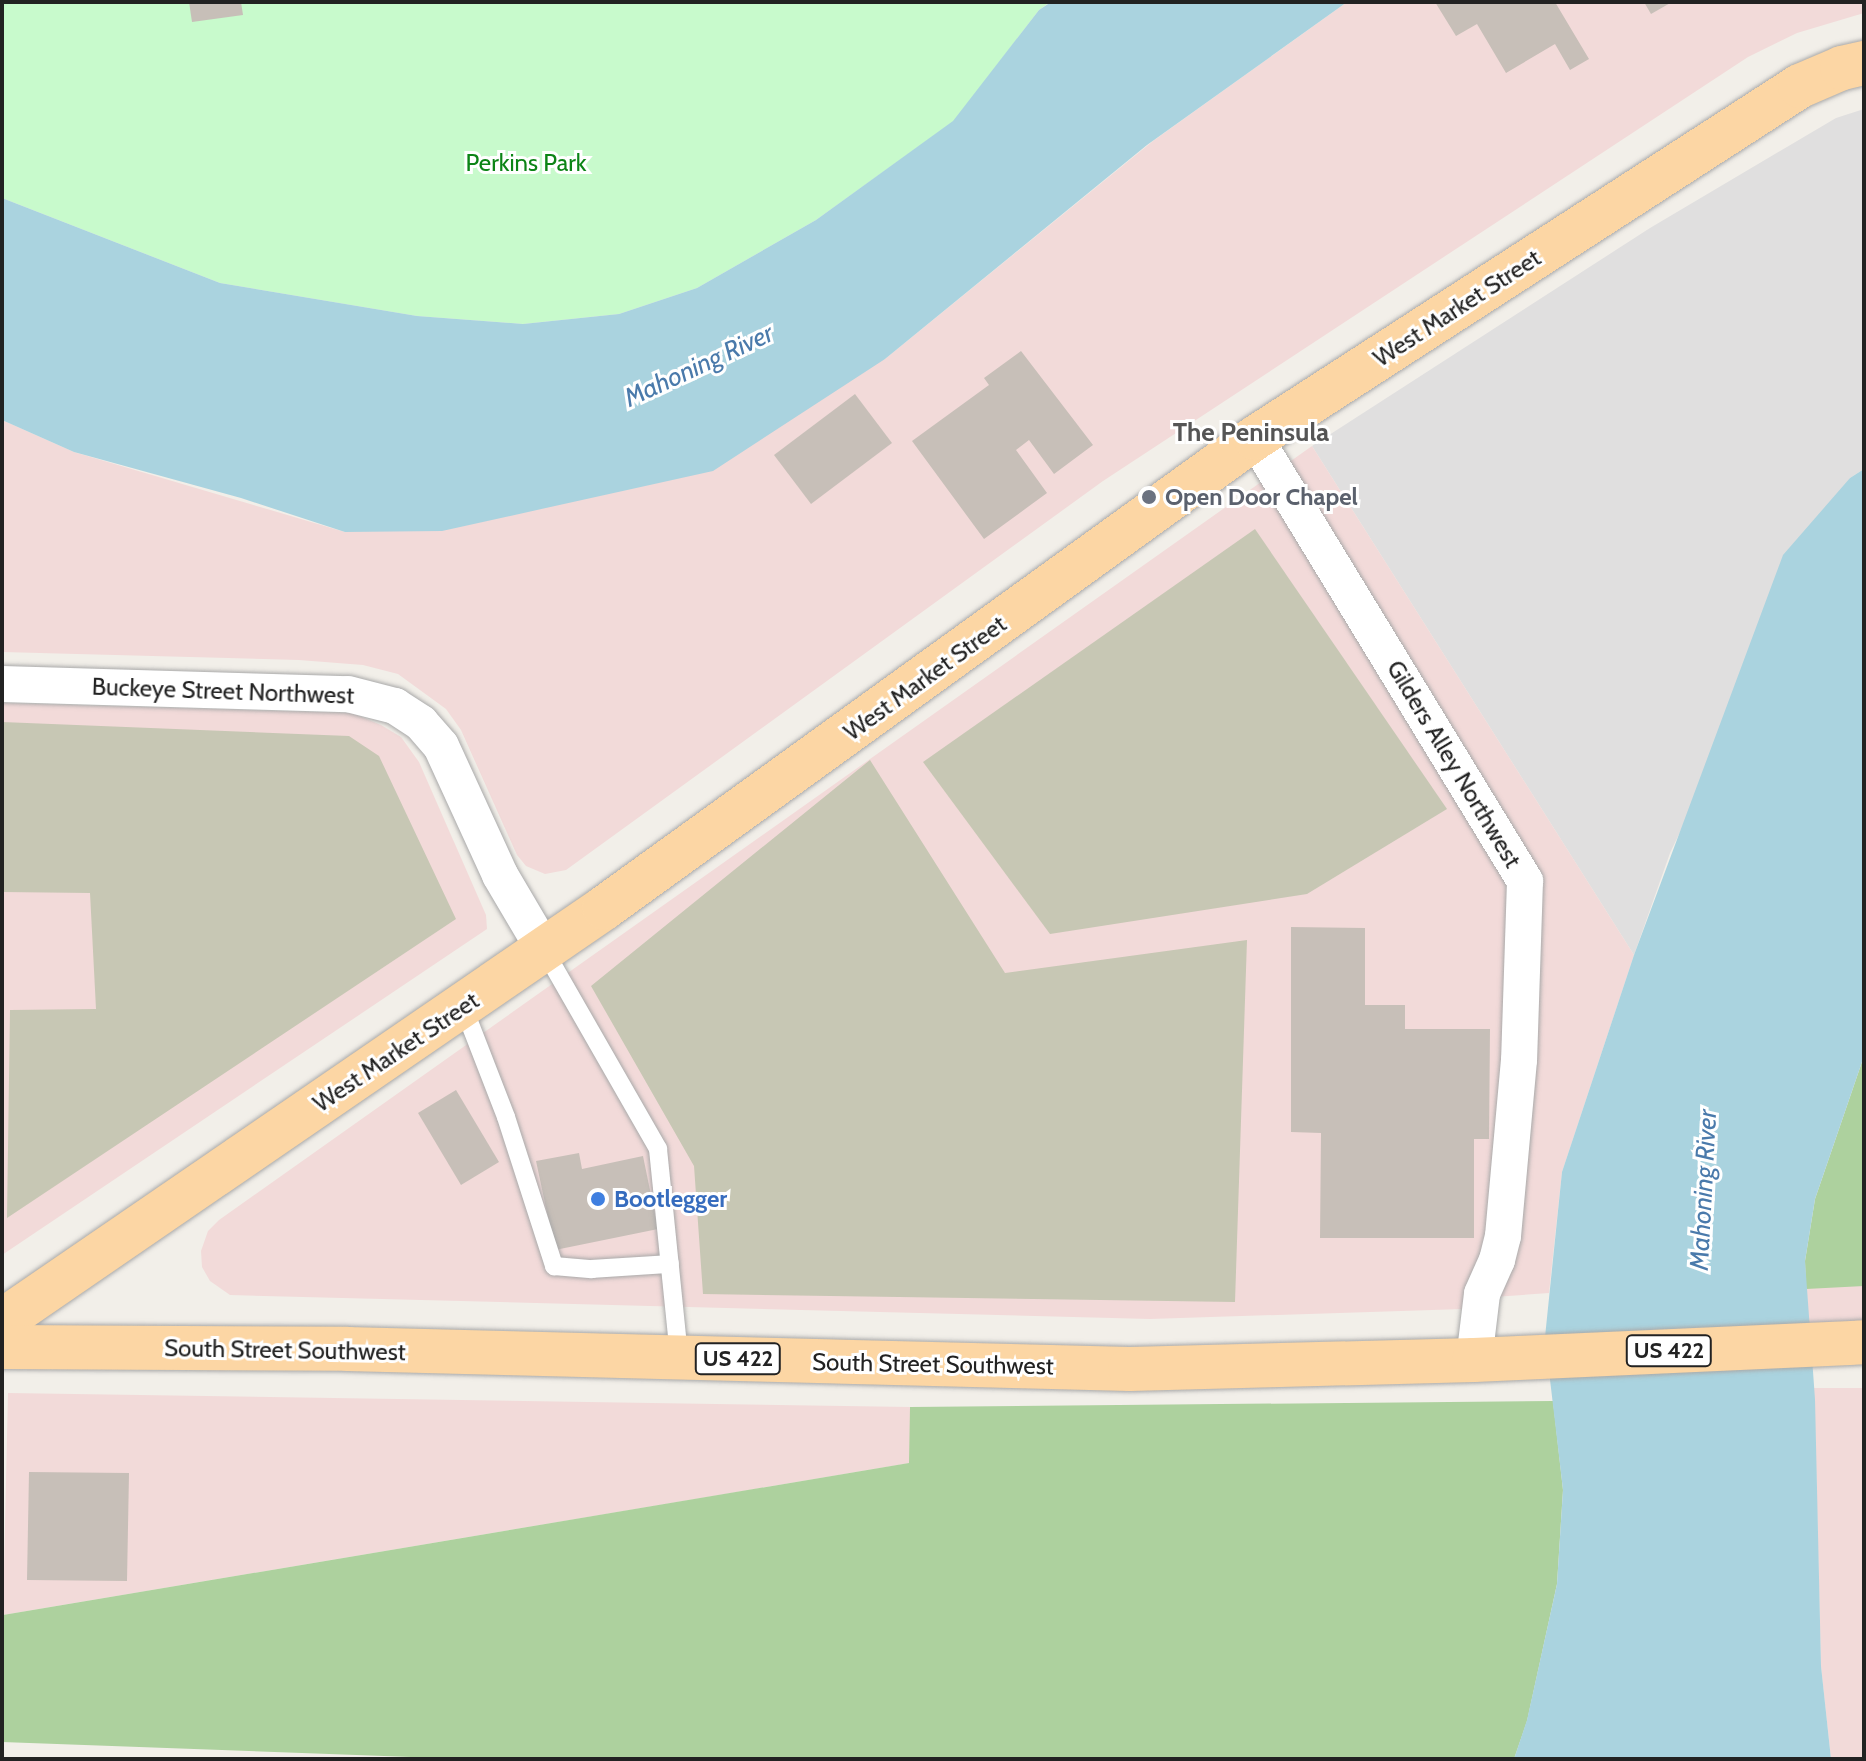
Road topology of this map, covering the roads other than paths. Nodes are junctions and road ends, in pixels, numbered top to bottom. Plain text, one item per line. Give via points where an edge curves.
1 (1864, 63) edge
2 (1255, 438) junction
3 (2, 684) edge
4 (543, 948) junction
5 (463, 1006) junction
6 (670, 1264) junction
7 (2, 1321) edge
8 (1864, 1342) edge
9 (2, 1347) edge
10 (679, 1357) junction
11 (1474, 1360) junction

1 - 2 main road, West Market Street via 1800,86
2 - 4 main road, West Market Street
2 - 11 street, Gilders Alley Northwest via 1525,881 1519,1060 1503,1236 1482,1294
3 - 4 street, Buckeye Street Northwest via 348,694 395,706 421,723 441,746 500,875
4 - 5 main road, West Market Street
4 - 6 lane via 658,1149
5 - 6 lane via 554,1266
5 - 7 main road, West Market Street
6 - 10 lane
8 - 11 main road, South Street Southwest / US 422
9 - 10 main road, South Street Southwest / US 422
10 - 11 main road, South Street Southwest / US 422 via 1130,1369

